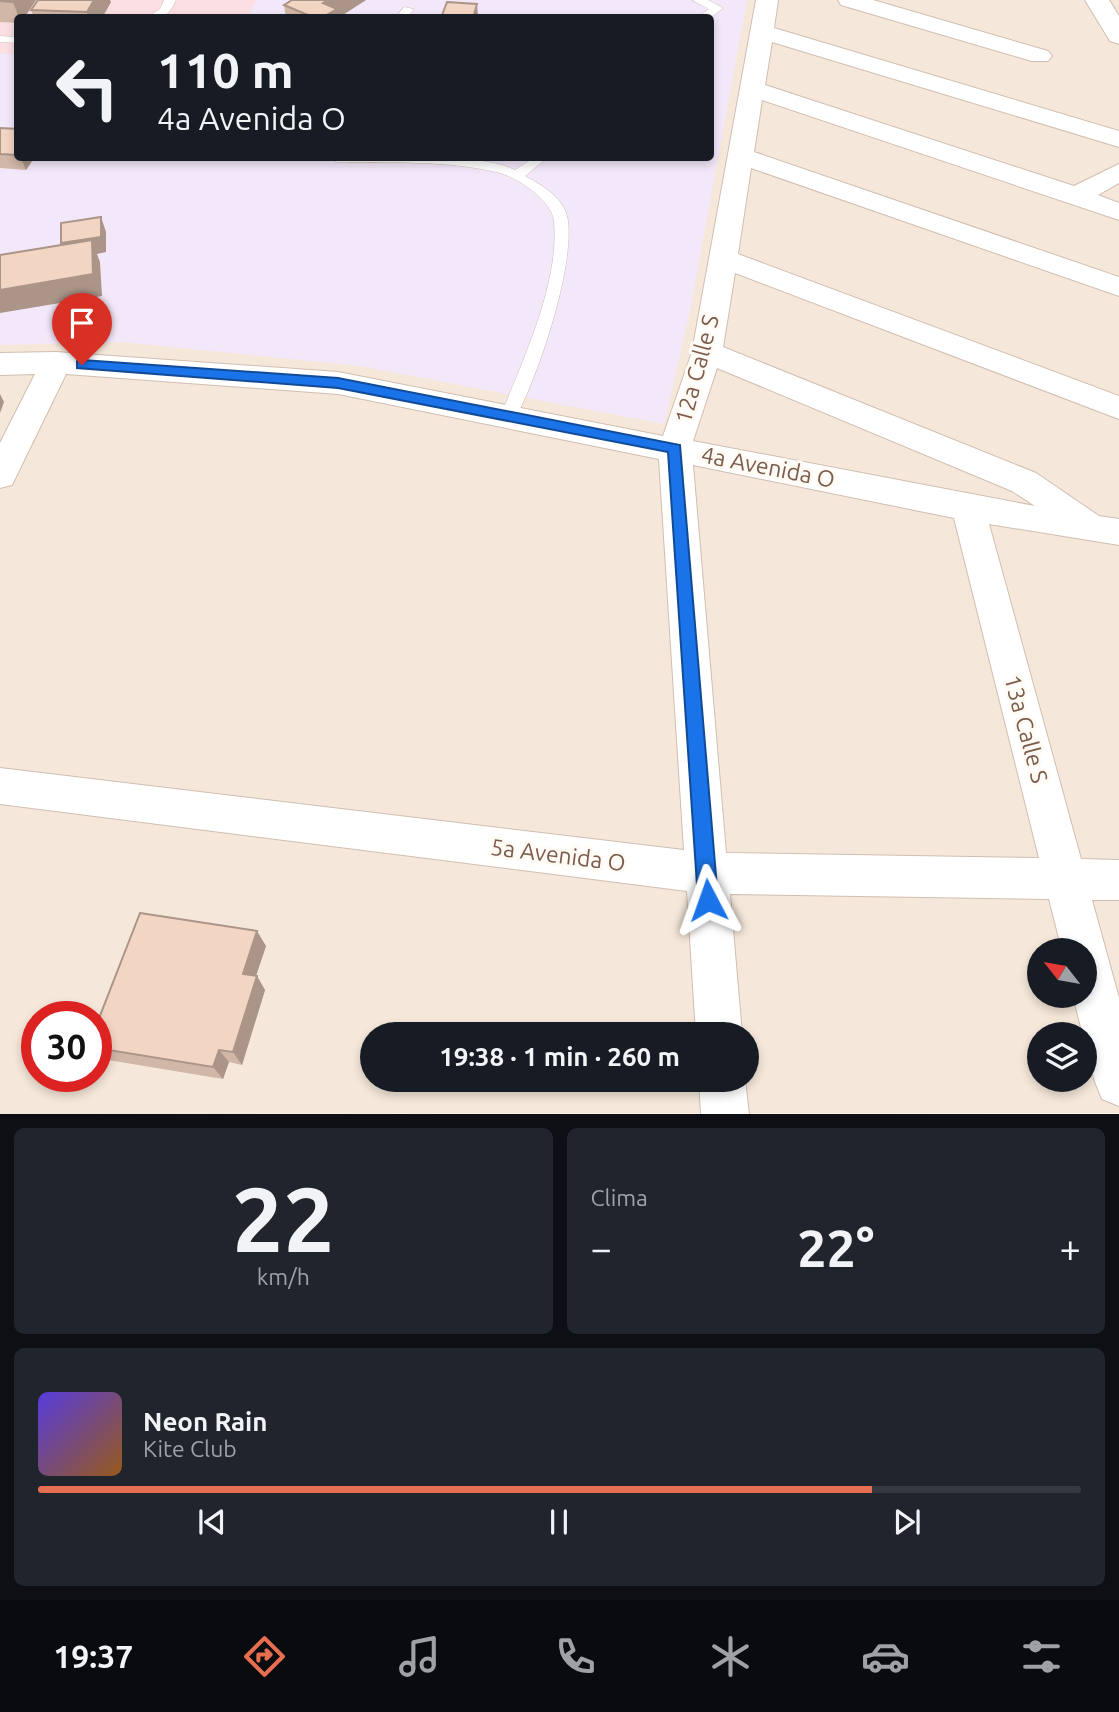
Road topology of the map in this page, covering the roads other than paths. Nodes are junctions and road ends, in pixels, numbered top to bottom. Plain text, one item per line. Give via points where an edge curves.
1 (170, 0) edge
2 (698, 0) edge
3 (849, 0) edge
4 (1097, 0) edge
5 (159, 14) edge
6 (708, 14) edge
7 (764, 16) edge
8 (1119, 36) edge
9 (1040, 56) dead end
10 (752, 89) junction
11 (1119, 139) edge
12 (741, 156) junction
13 (454, 161) edge
14 (537, 161) edge
15 (1119, 172) edge
16 (516, 176) junction
17 (1077, 196) junction
18 (1119, 212) edge
19 (723, 258) junction
20 (1119, 286) edge
21 (707, 352) junction
22 (56, 363) junction
23 (0, 364) edge
24 (1119, 408) edge
25 (509, 415) junction
26 (675, 448) junction
27 (0, 476) edge
28 (968, 508) junction
29 (1108, 531) edge
30 (0, 786) edge
31 (706, 873) junction
32 (1064, 877) junction
33 (1119, 880) edge
34 (1080, 938) edge
35 (1097, 1001) edge
36 (718, 1022) edge
37 (1119, 1082) edge
38 (723, 1092) edge
39 (725, 1114) edge

1 - 5 lane
2 - 6 lane via 717,8
3 - 9 street
4 - 8 street
7 - 10 street, 12a Calle S
7 - 11 street
10 - 12 street, 12a Calle S
10 - 17 street
12 - 19 street, 12a Calle S
12 - 20 street
13 - 16 lane via 503,169
14 - 16 lane
15 - 17 street
16 - 25 lane via 546,193 561,219 558,269 543,329
17 - 18 street
19 - 21 street, 12a Calle S
19 - 24 street
21 - 26 street, 12a Calle S
21 - 29 street via 1024,482
22 - 23 street, 4a Avenida O
22 - 25 street, 4a Avenida O via 338,383
22 - 27 street
25 - 26 street, 4a Avenida O
26 - 28 street, 4a Avenida O
26 - 31 street, 12a Calle S
28 - 29 street, 4a Avenida O
28 - 32 street, 13a Calle S
30 - 31 street, 5a Avenida O
31 - 32 street, 5a Avenida O
31 - 36 street, 12a Calle S
32 - 33 street, 5a Avenida O
32 - 34 street, 13a Calle S
35 - 37 street, 13a Calle S
38 - 39 street

